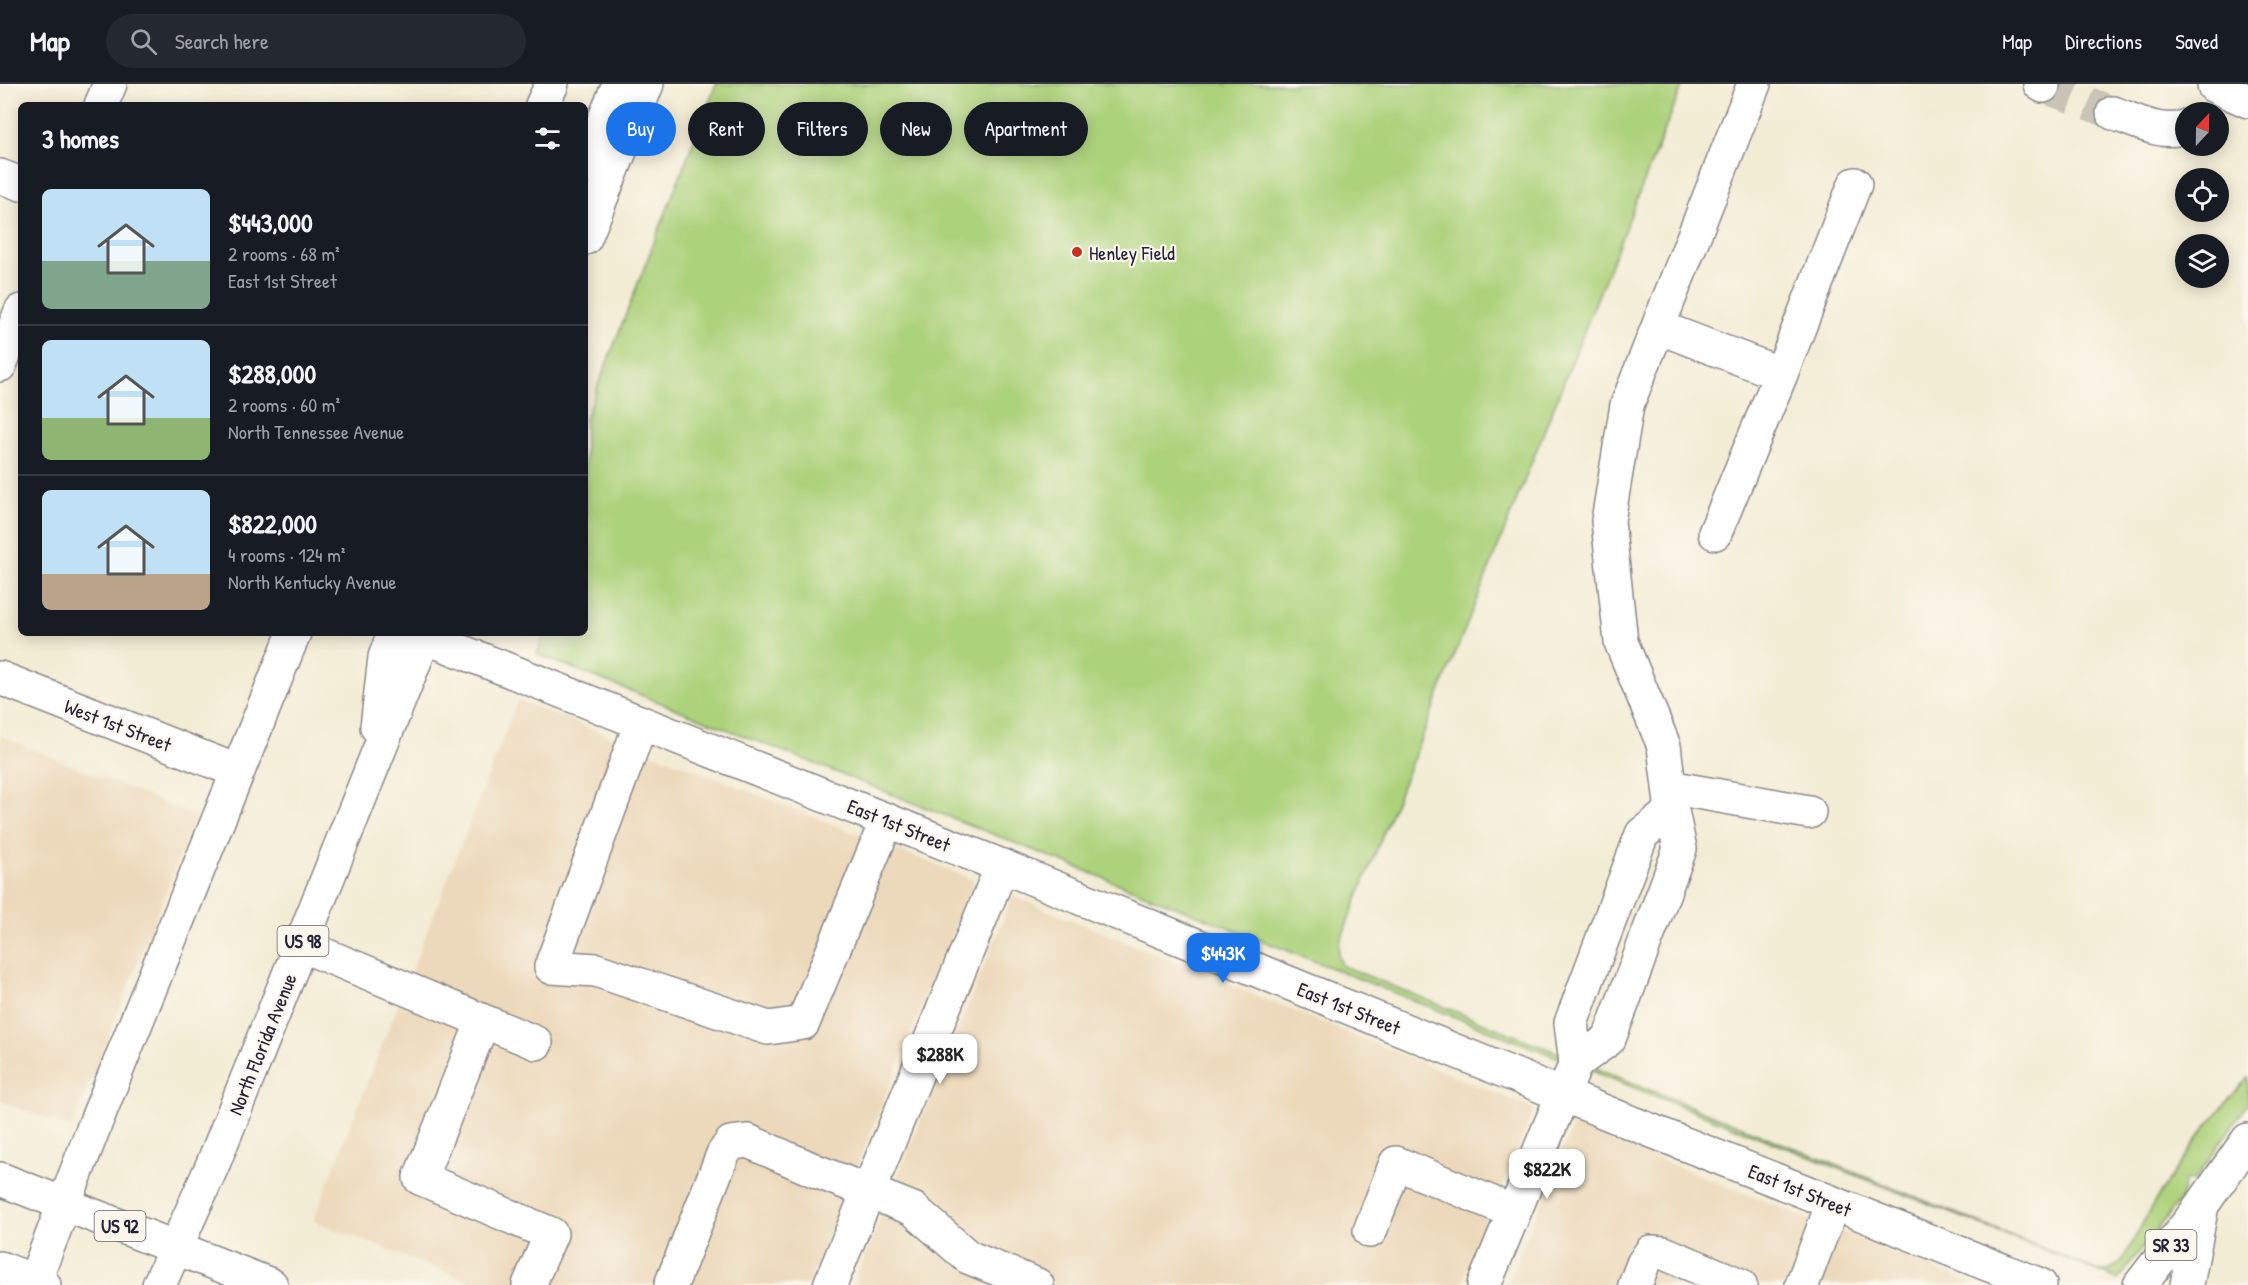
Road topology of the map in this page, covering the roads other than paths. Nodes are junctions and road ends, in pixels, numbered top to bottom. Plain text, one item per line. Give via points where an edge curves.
1 (110, 84) edge
2 (552, 84) edge
3 (619, 84) edge
4 (647, 84) edge
5 (1754, 84) edge
6 (2209, 92) edge
7 (2248, 101) edge
8 (102, 102) edge
9 (543, 102) edge
10 (2113, 113) tunnel mouth
11 (2175, 130) edge
12 (588, 160) edge
13 (0, 176) edge
14 (18, 183) edge
15 (1855, 184) dead end
16 (588, 231) edge
17 (18, 319) edge
18 (1658, 327) junction
19 (0, 364) edge
20 (1781, 374) junction
21 (1715, 533) dead end
22 (293, 636) edge
23 (414, 636) edge
24 (420, 636) edge
25 (0, 678) edge
26 (641, 723) junction
27 (237, 771) junction
28 (1670, 799) junction
29 (1809, 812) dead end
30 (887, 820) junction
31 (1002, 866) junction
32 (301, 945) junction
33 (483, 1021) junction
34 (536, 1043) dead end
35 (1563, 1095) junction
36 (2248, 1140) edge
37 (0, 1179) edge
38 (868, 1191) junction
39 (1833, 1203) junction
40 (64, 1204) junction
41 (2202, 1205) junction
42 (1514, 1212) junction
43 (1370, 1231) dead end
44 (176, 1248) junction
45 (0, 1268) edge
46 (37, 1284) edge
47 (159, 1285) edge
48 (271, 1285) edge
49 (529, 1285) edge
50 (671, 1285) edge
51 (830, 1285) edge
52 (1037, 1285) edge
53 (1484, 1285) edge
54 (1635, 1285) edge
55 (1740, 1285) edge
56 (1802, 1285) edge
57 (2040, 1285) edge
58 (2140, 1285) edge
59 (2187, 1285) edge

1 - 8 street
2 - 9 street
3 - 12 street
4 - 16 street
5 - 18 street
6 - 7 street
10 - 11 street via 2155,128
13 - 14 street
15 - 20 street
17 - 19 street
18 - 20 street
18 - 28 street via 1627,405 1608,521 1621,642 1664,746
20 - 21 street
22 - 27 street
23 - 32 street, North Florida Avenue / US 98 via 372,767
24 - 26 street, East 1st Street
25 - 27 street, West 1st Street
26 - 30 street, East 1st Street
26 - 30 street via 551,967 596,970 768,1028 803,1023
27 - 40 street
28 - 29 street
28 - 35 street via 1680,849 1609,1039 1576,1063
30 - 31 street, East 1st Street
31 - 35 street, East 1st Street
31 - 38 street
32 - 33 street
32 - 44 street, North Florida Avenue / US 98
33 - 34 street
33 - 49 street via 420,1178 551,1234
35 - 39 street, East 1st Street
35 - 42 street
36 - 41 street, SR 33
37 - 40 street, US 92
38 - 50 street via 748,1141 731,1143 723,1154
38 - 51 street
38 - 52 street via 913,1209 968,1257
39 - 56 street
39 - 57 street, East 1st Street
40 - 44 street, US 92
40 - 46 street
41 - 58 street, SR 33
41 - 59 street, SR 33
42 - 43 street via 1396,1163
42 - 53 street
44 - 47 street, North Florida Avenue / US 98
44 - 48 street, US 92
45 - 46 street
54 - 55 street via 1652,1252 1664,1253

